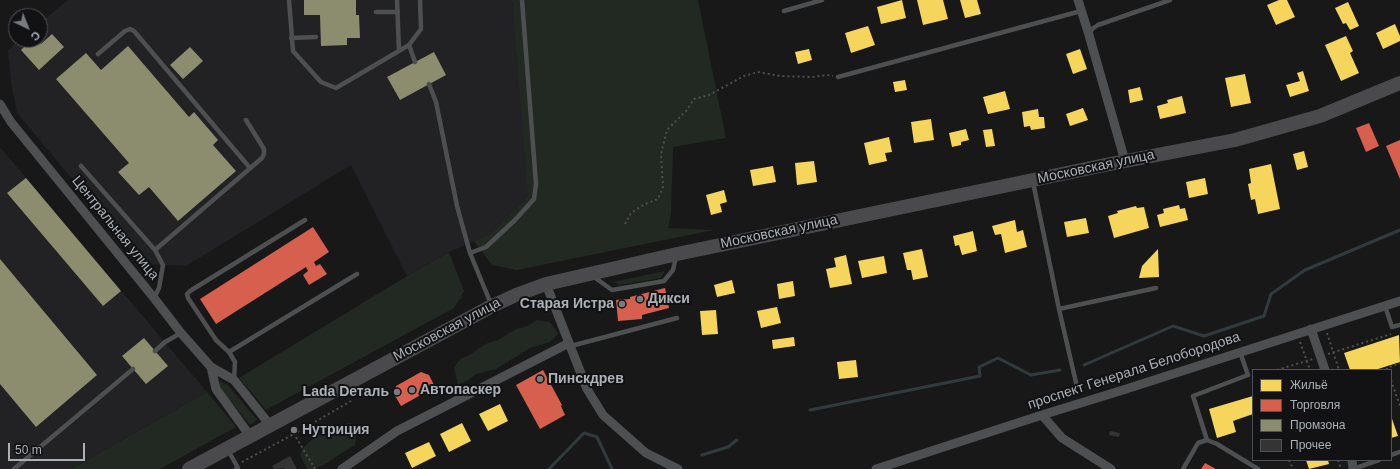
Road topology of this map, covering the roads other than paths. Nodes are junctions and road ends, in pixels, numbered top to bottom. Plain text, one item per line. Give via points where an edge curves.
1 (289, 0) edge
2 (397, 0) edge
3 (420, 0) edge
4 (522, 0) edge
5 (822, 0) edge
6 (1078, 0) edge
7 (1170, 0) edge
8 (784, 11) dead end
9 (1081, 11) junction
10 (376, 12) dead end
11 (398, 12) junction
12 (1089, 35) junction
13 (316, 37) dead end
14 (291, 38) junction
15 (409, 46) junction
16 (399, 50) junction
17 (98, 54) dead end
18 (415, 62) dead end
19 (838, 77) road end
20 (1400, 83) edge
21 (428, 84) dead end
22 (0, 104) edge
23 (246, 120) dead end
24 (1125, 161) junction
25 (81, 166) dead end
26 (250, 168) junction
27 (1033, 180) junction
28 (304, 220) dead end
29 (155, 250) junction
30 (470, 252) junction
31 (677, 254) junction
32 (357, 274) dead end
33 (589, 274) junction
34 (546, 284) junction
35 (1156, 288) dead end
36 (154, 298) junction
37 (1400, 301) edge
38 (492, 306) junction
39 (1385, 306) junction
40 (1059, 309) junction
41 (677, 318) dead end
42 (1400, 325) edge
43 (1311, 329) junction
44 (181, 333) junction
45 (570, 344) junction
46 (155, 351) dead end
47 (229, 352) junction
48 (1240, 352) junction
49 (211, 367) junction
50 (133, 369) dead end
51 (1325, 369) edge
52 (234, 380) junction
53 (1077, 387) dead end
54 (1042, 414) junction
55 (270, 425) junction
56 (250, 436) junction
57 (1207, 440) junction
58 (228, 449) junction
59 (1376, 461) edge
60 (236, 467) edge
61 (1108, 468) edge
62 (14, 469) edge
63 (190, 469) edge
64 (342, 469) edge
65 (678, 469) edge
66 (876, 469) edge
67 (1183, 469) edge
68 (1258, 469) edge
69 (1353, 469) edge

1 - 14 lane
2 - 11 lane
3 - 15 lane via 421,29
4 - 30 lane via 536,184 534,199 486,247
5 - 8 lane
6 - 9 street
7 - 12 lane via 1098,25
9 - 12 street
9 - 19 lane
10 - 11 lane
11 - 16 lane
12 - 24 street
13 - 14 lane
14 - 16 lane via 293,52 297,57 320,82 336,88
15 - 16 lane
15 - 18 lane
17 - 26 lane via 125,31 134,31
20 - 24 main road, Московская улица via 1320,116 1235,140
21 - 30 lane via 436,102 457,206
22 - 36 street, Центральная улица via 11,122
23 - 26 lane via 264,150 262,158
24 - 27 main road, Московская улица
25 - 29 lane
26 - 29 lane
27 - 31 main road, Московская улица
27 - 40 lane
28 - 47 lane via 187,294 216,340
29 - 36 lane via 163,265 159,288
30 - 38 lane
31 - 33 main road, Московская улица
31 - 33 lane via 673,270 664,281 612,290
32 - 47 lane
33 - 34 main road, Московская улица
34 - 38 main road, Московская улица
34 - 45 street
35 - 40 lane
36 - 44 street, Центральная улица
37 - 39 street, проспект Генерала Белобородова
38 - 55 main road, Московская улица
39 - 42 lane via 1392,327
39 - 43 street, проспект Генерала Белобородова
40 - 53 lane
41 - 45 lane
43 - 48 street, проспект Генерала Белобородова
43 - 51 street
44 - 46 lane
44 - 49 street, Центральная улица
45 - 64 street via 397,431
45 - 65 street via 587,389 603,415 646,453
47 - 52 lane via 235,362
48 - 54 street, проспект Генерала Белобородова
48 - 57 lane via 1248,375 1193,396
49 - 52 street
49 - 56 street via 216,389
50 - 62 lane
52 - 55 street
54 - 61 street via 1062,438
54 - 66 street, проспект Генерала Белобородова
55 - 56 main road, Московская улица
56 - 58 main road, Московская улица
57 - 67 lane via 1198,443
57 - 68 lane
58 - 60 lane
58 - 63 main road, Московская улица
59 - 69 lane

